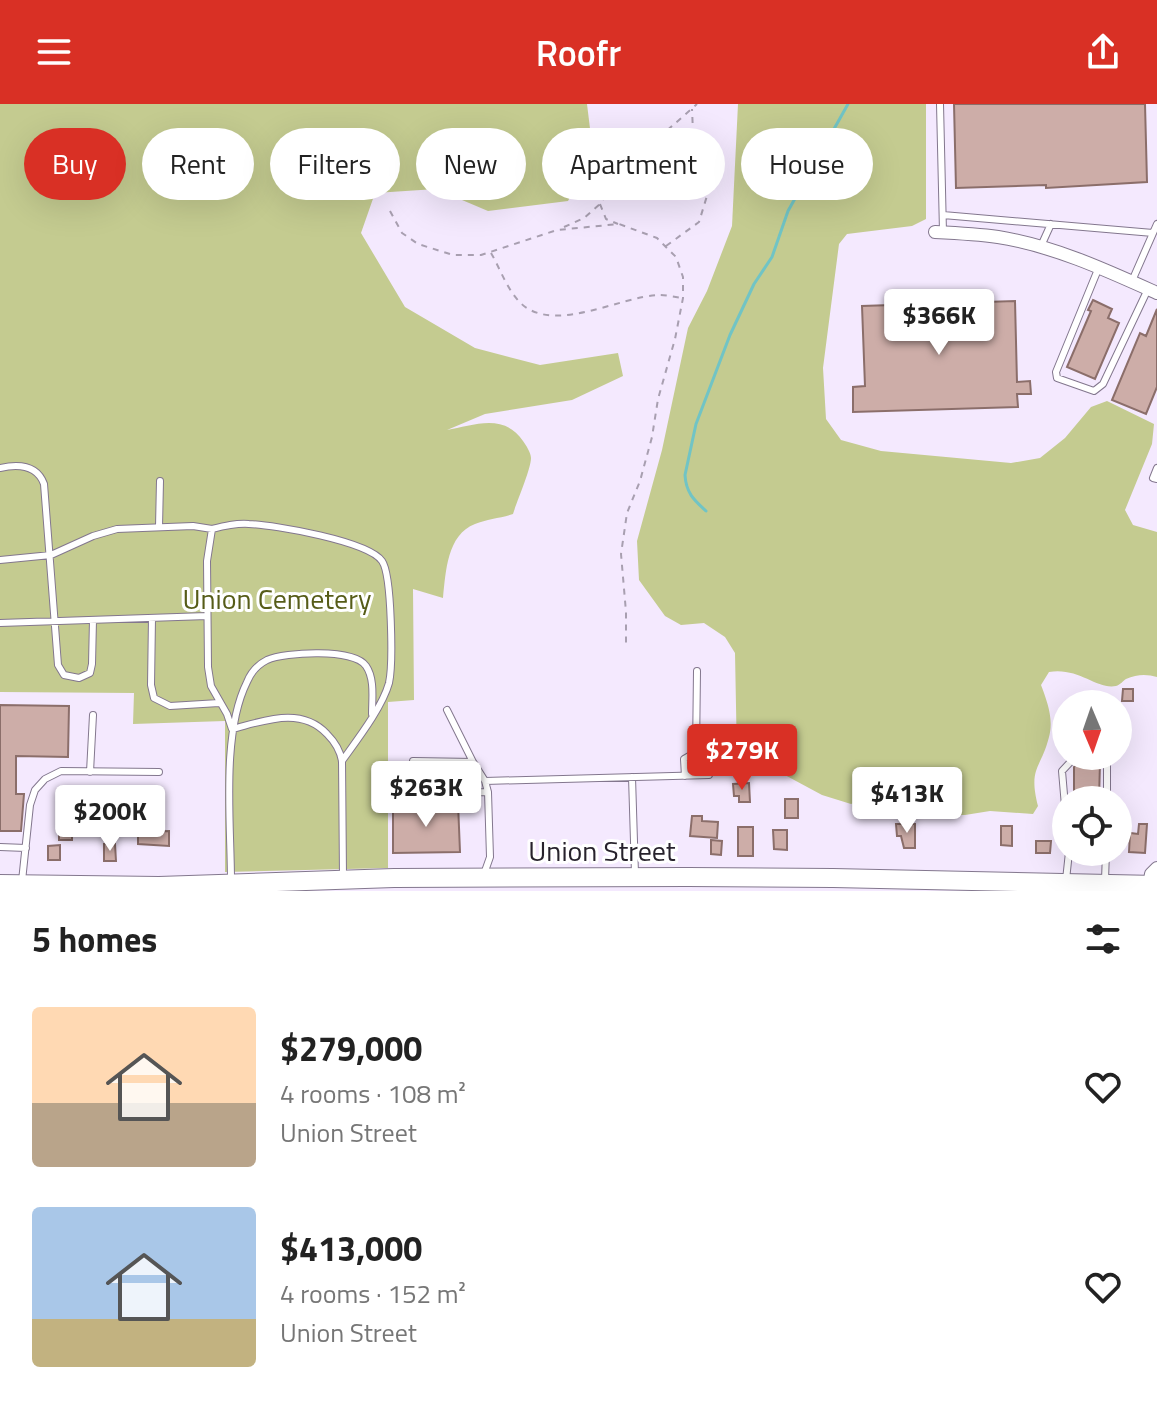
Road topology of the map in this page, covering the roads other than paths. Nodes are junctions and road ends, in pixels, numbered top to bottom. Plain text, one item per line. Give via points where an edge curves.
1 (940, 104) edge
2 (943, 215) junction
3 (1051, 224) junction
4 (1157, 224) edge
5 (939, 232) joint
6 (1153, 233) junction
7 (1040, 247) junction
8 (1099, 267) junction
9 (1132, 281) junction
10 (1152, 291) edge
11 (0, 468) edge
12 (1157, 468) edge
13 (1157, 479) edge
14 (160, 481) dead end
15 (159, 527) junction
16 (212, 529) junction
17 (51, 555) junction
18 (0, 560) edge
19 (207, 616) junction
20 (152, 618) junction
21 (93, 620) junction
22 (56, 621) junction
23 (0, 623) edge
24 (697, 671) dead end
25 (219, 703) junction
26 (447, 710) dead end
27 (372, 714) junction
28 (93, 715) dead end
29 (232, 729) junction
30 (696, 752) junction
31 (342, 761) junction
32 (473, 762) junction
33 (90, 772) junction
34 (159, 772) dead end
35 (685, 776) junction
36 (632, 777) junction
37 (485, 781) junction
38 (488, 792) junction
39 (0, 847) edge
40 (26, 848) junction
41 (1068, 866) edge
42 (1105, 866) edge
43 (635, 877) junction
44 (1154, 879) edge
45 (343, 881) junction
46 (1066, 883) junction
47 (0, 884) edge
48 (483, 884) edge
49 (833, 884) edge
50 (22, 885) junction
51 (231, 885) junction
52 (908, 885) edge
53 (929, 885) edge
54 (305, 886) edge
55 (982, 886) edge
56 (1104, 888) edge
57 (159, 889) edge

1 - 2 lane
2 - 3 lane
2 - 5 lane
3 - 6 lane
3 - 7 lane
4 - 6 lane
5 - 7 street
6 - 9 lane
7 - 8 street
8 - 9 street
8 - 10 lane via 1057,378 1094,391 1103,384
9 - 10 street
11 - 17 lane via 25,467 43,479
12 - 13 lane
14 - 15 lane
15 - 16 lane
15 - 17 lane via 113,530
16 - 19 lane
16 - 27 lane via 244,524 285,529 360,545 378,556 389,583 390,673
17 - 18 lane
17 - 22 lane
19 - 20 lane
19 - 25 lane via 209,677
20 - 21 lane
20 - 25 lane via 154,698 170,706
21 - 22 lane
21 - 22 lane via 91,670 79,678 58,668
22 - 23 lane
24 - 30 lane
25 - 29 lane
26 - 32 lane
27 - 29 lane via 371,677 361,660 345,654 284,656 266,661 251,674
27 - 31 lane
28 - 33 lane
29 - 31 lane via 285,717 303,719 328,735
29 - 51 lane
30 - 35 lane via 684,759
30 - 35 lane via 711,760 709,775
31 - 45 lane
32 - 37 lane
32 - 38 lane via 413,761 413,793
33 - 34 lane
33 - 40 lane via 55,772 40,783 32,799
35 - 36 lane
36 - 37 lane
36 - 43 lane
37 - 38 lane
38 - 48 lane via 490,857
39 - 40 lane
40 - 50 lane
41 - 46 lane
42 - 56 lane
43 - 48 main road, Union Street
43 - 49 main road, Union Street
44 - 56 main road, Union Street
45 - 48 main road, Union Street
45 - 54 main road, Union Street
46 - 55 main road, Union Street
46 - 56 main road, Union Street
47 - 50 main road, Union Street
49 - 52 main road, Union Street
50 - 57 main road, Union Street
51 - 54 main road, Union Street
51 - 57 main road, Union Street
52 - 53 main road, Union Street
53 - 55 main road, Union Street

